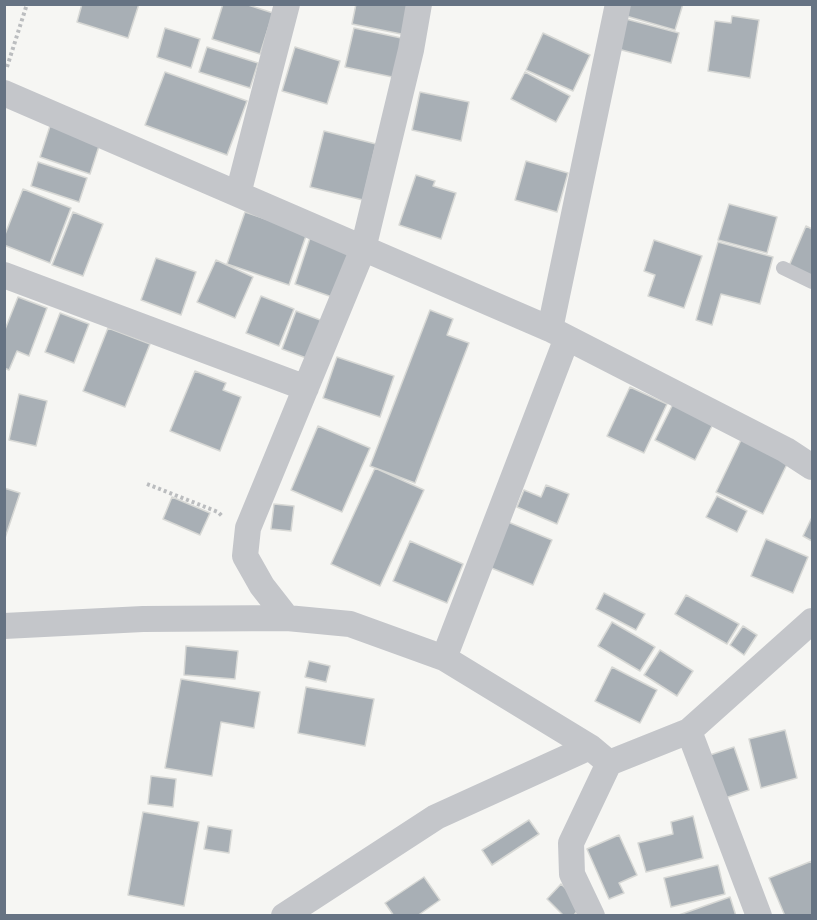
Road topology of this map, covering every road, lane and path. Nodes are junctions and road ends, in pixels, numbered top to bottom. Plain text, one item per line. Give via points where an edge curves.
1 (27, 4) edge
2 (287, 4) edge
3 (419, 4) edge
4 (618, 4) edge
5 (4, 76) edge
6 (4, 93) edge
7 (238, 194) junction
8 (363, 249) junction
9 (783, 268) dead end
10 (4, 275) edge
11 (813, 282) edge
12 (558, 334) junction
13 (306, 388) junction
14 (813, 467) edge
15 (147, 484) dead end
16 (246, 541) junction
17 (287, 618) junction
18 (813, 621) edge
19 (4, 626) edge
20 (444, 658) junction
21 (689, 731) junction
22 (590, 747) junction
23 (609, 763) junction
24 (284, 915) edge
25 (592, 915) edge
26 (759, 915) edge

1 - 5 path
2 - 7 street
3 - 8 street
4 - 12 street
6 - 7 street
7 - 8 street
8 - 12 street
8 - 13 street
9 - 11 lane
10 - 13 street
12 - 14 street
12 - 20 street
13 - 16 street
15 - 16 path via 218,512
16 - 17 street via 245,556
17 - 19 street via 144,619
17 - 20 street via 350,624
18 - 21 street
20 - 22 street
21 - 23 street
21 - 26 street
22 - 23 street
22 - 24 street via 436,817
23 - 25 street via 571,843 572,874

